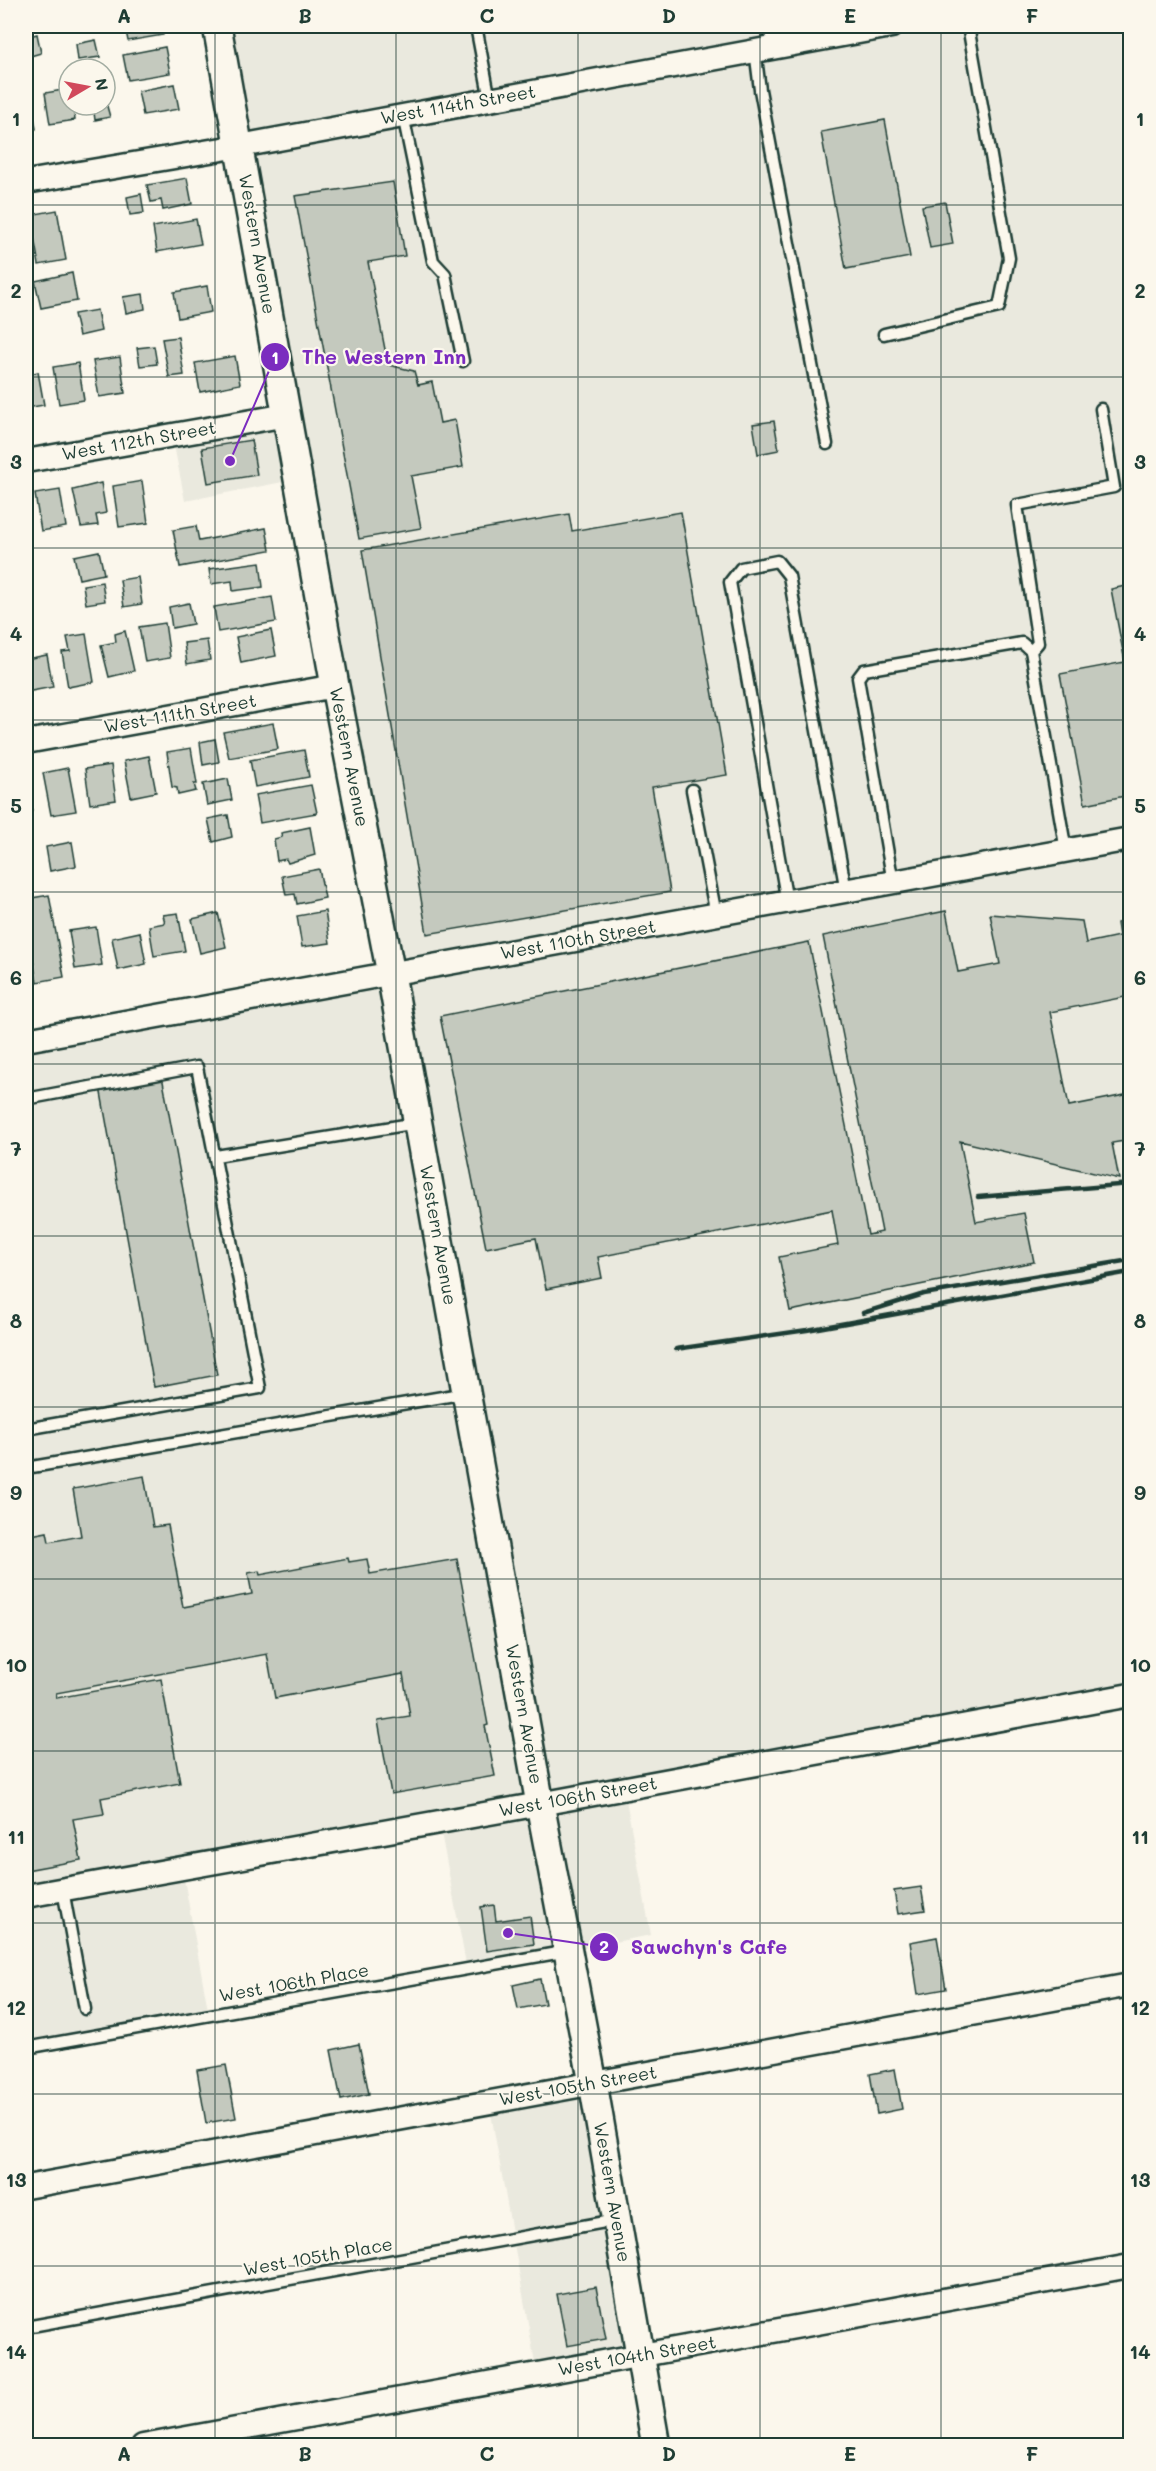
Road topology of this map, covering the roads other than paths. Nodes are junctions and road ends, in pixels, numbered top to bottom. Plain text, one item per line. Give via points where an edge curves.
1 (217, 26) edge
2 (476, 26) edge
3 (891, 26) edge
4 (968, 26) edge
5 (766, 41) edge
6 (490, 100) junction
7 (403, 115) junction
8 (240, 146) junction
9 (26, 182) edge
10 (884, 334) dead end
11 (463, 361) dead end
12 (1101, 409) dead end
13 (287, 415) junction
14 (827, 444) dead end
15 (26, 461) edge
16 (1031, 651) junction
17 (335, 686) junction
18 (26, 742) edge
19 (692, 790) dead end
20 (1131, 839) edge
21 (1066, 851) junction
22 (892, 883) junction
23 (846, 891) junction
24 (787, 902) junction
25 (716, 915) junction
26 (391, 974) junction
27 (26, 1040) edge
28 (26, 1099) edge
29 (418, 1123) junction
30 (216, 1156) junction
31 (466, 1393) junction
32 (26, 1429) edge
33 (26, 1468) edge
34 (1131, 1695) edge
35 (540, 1804) junction
36 (63, 1890) junction
37 (26, 1896) edge
38 (568, 1951) junction
39 (1131, 1984) edge
40 (85, 2009) dead end
41 (26, 2048) edge
42 (594, 2084) junction
43 (26, 2187) edge
44 (616, 2220) junction
45 (1131, 2266) edge
46 (26, 2327) edge
47 (640, 2356) junction
48 (142, 2445) edge
49 (656, 2445) edge

1 - 8 street, Western Avenue
2 - 6 lane
3 - 5 street, West 114th Street
4 - 10 lane via 1009,258 999,307
5 - 6 street, West 114th Street
5 - 14 lane via 760,90
6 - 7 street, West 114th Street
7 - 8 street, West 114th Street
7 - 11 lane via 433,261 445,274
8 - 9 street, West 114th Street
8 - 13 street, Western Avenue
12 - 16 lane via 1114,487 1017,505 1038,643
13 - 15 street, West 112th Street
13 - 17 street, Western Avenue
16 - 21 lane
16 - 22 lane via 1022,643 864,670 858,678
17 - 18 street, West 111th Street
17 - 26 street, Western Avenue
19 - 25 lane
20 - 21 street, West 110th Street
21 - 22 street, West 110th Street
22 - 23 street, West 110th Street
23 - 24 street, West 110th Street
23 - 24 lane via 789,576 777,561 741,568 730,582
24 - 25 street, West 110th Street
25 - 26 street, West 110th Street
26 - 27 street, West 110th Street
26 - 29 street, Western Avenue
28 - 30 lane via 197,1067
29 - 30 lane
29 - 31 street, Western Avenue
30 - 32 lane via 260,1388
31 - 33 lane
31 - 35 street, Western Avenue
34 - 35 street, West 106th Street
35 - 36 street, West 106th Street
35 - 38 street, Western Avenue
36 - 37 street, West 106th Street
36 - 40 lane
38 - 41 lane, West 106th Place
38 - 42 street, Western Avenue
39 - 42 street, West 105th Street
42 - 43 street, West 105th Street
42 - 44 street, Western Avenue
44 - 46 lane, West 105th Place
44 - 47 street, Western Avenue
45 - 47 street, West 104th Street
47 - 48 street, West 104th Street
47 - 49 street, Western Avenue

